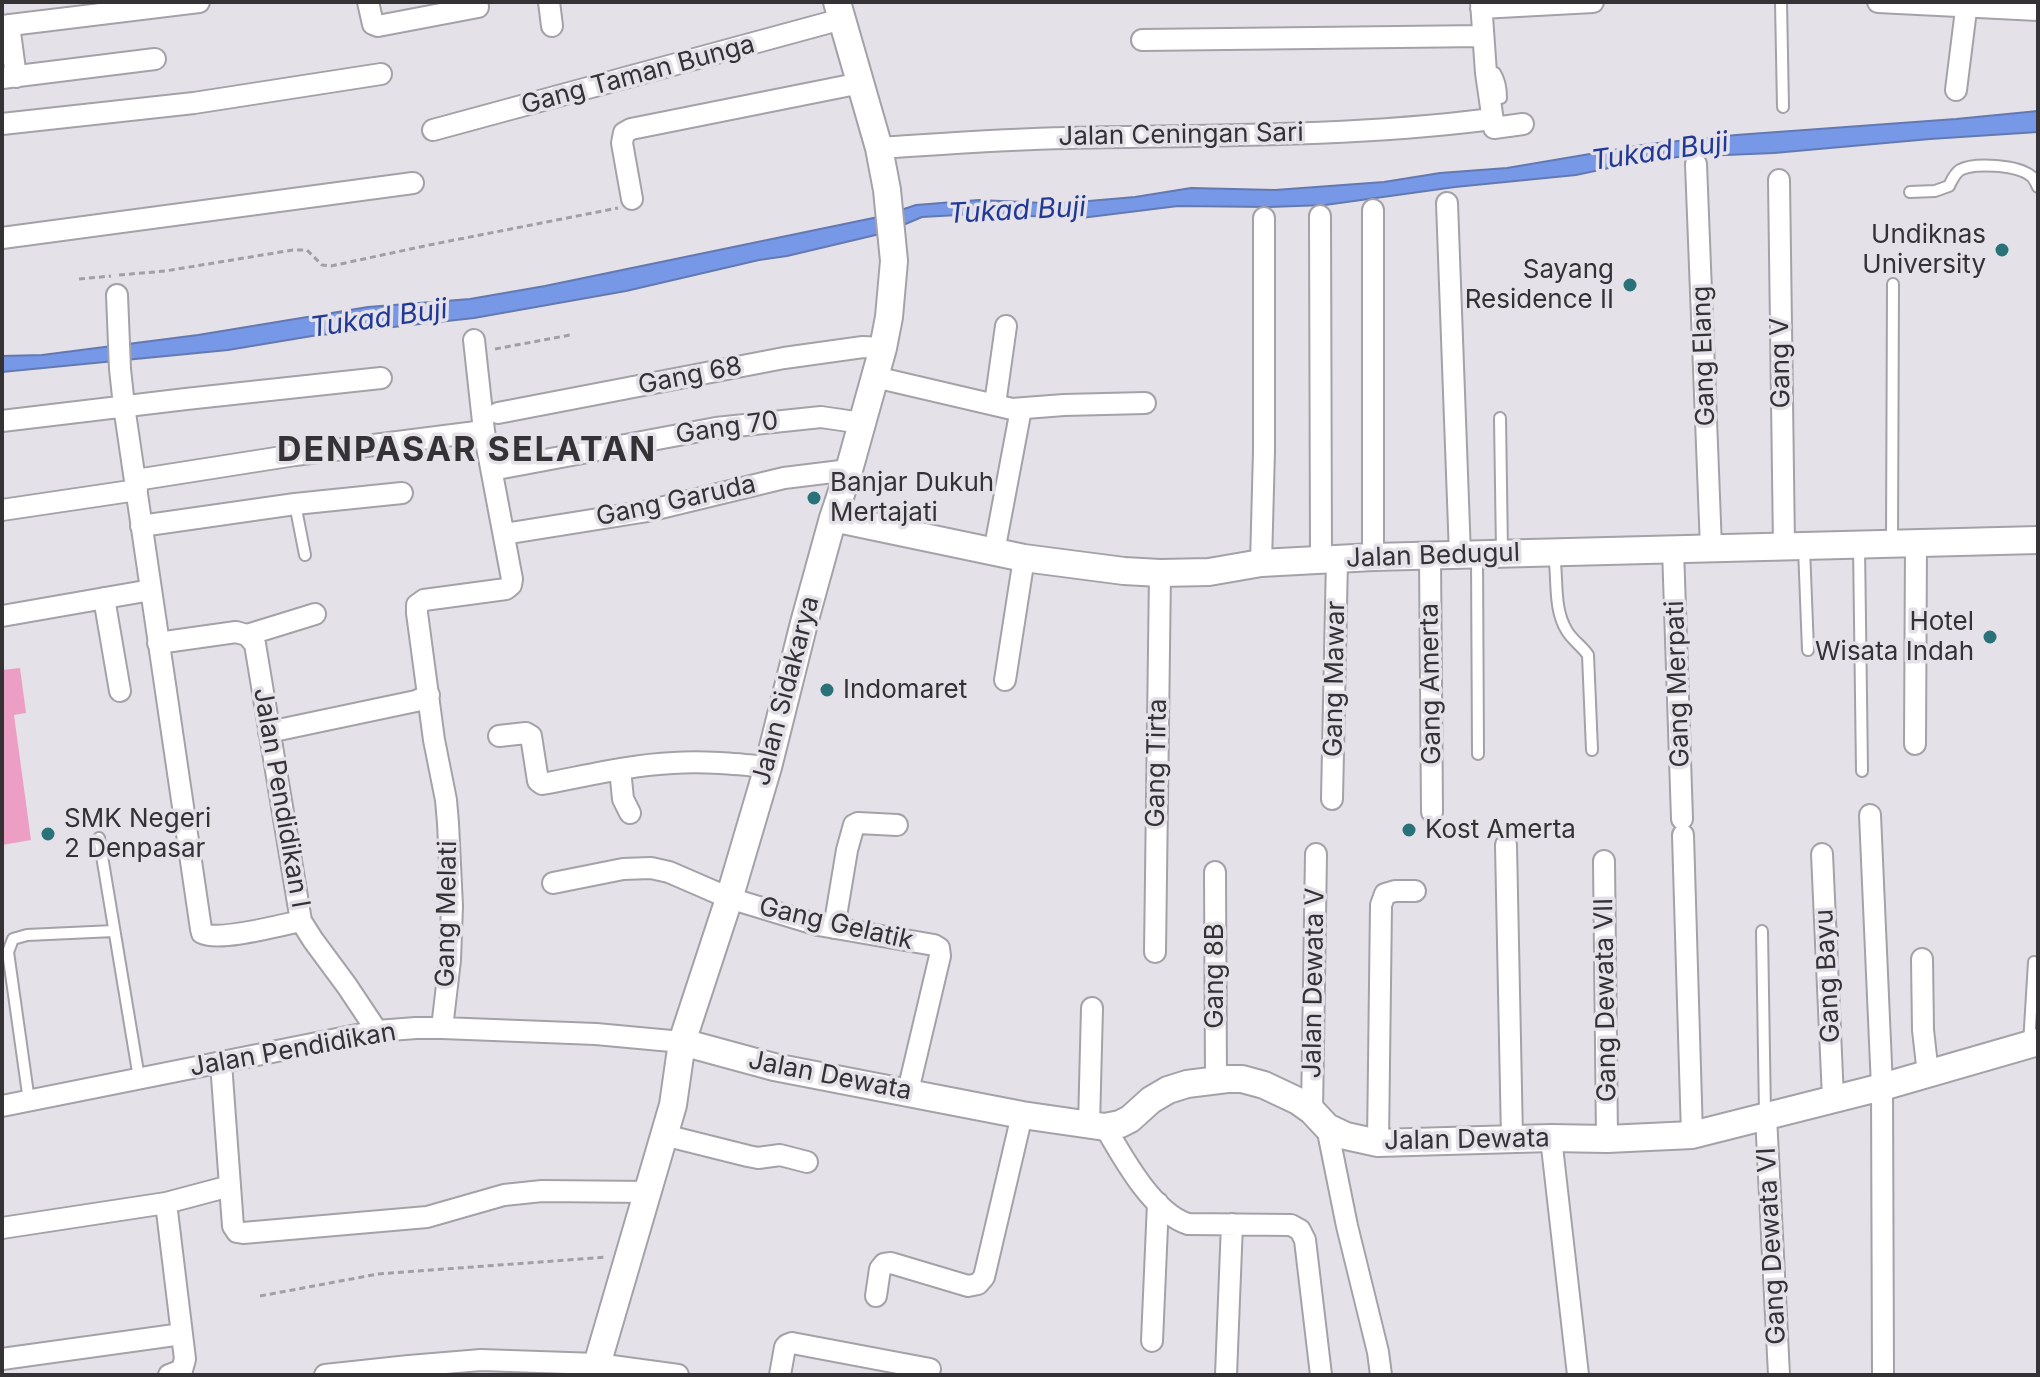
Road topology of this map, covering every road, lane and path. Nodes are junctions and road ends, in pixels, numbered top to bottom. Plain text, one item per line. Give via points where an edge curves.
1 (199, 2) edge
2 (368, 2) edge
3 (549, 2) edge
4 (1593, 2) edge
5 (1781, 2) edge
6 (1878, 2) edge
7 (1967, 4) edge
8 (1481, 5) edge
9 (478, 7) dead end
10 (2038, 10) edge
11 (840, 11) edge
12 (6, 26) edge
13 (552, 26) dead end
14 (1483, 36) junction
15 (1142, 40) dead end
16 (155, 59) dead end
17 (1486, 73) junction
18 (381, 74) dead end
19 (9, 78) edge
20 (861, 83) junction
21 (1956, 90) dead end
22 (1501, 98) dead end
23 (1783, 107) dead end
24 (1484, 120) dead end
25 (2, 124) edge
26 (1523, 124) dead end
27 (433, 130) dead end
28 (879, 148) junction
29 (1696, 164) dead end
30 (1779, 180) dead end
31 (413, 183) dead end
32 (2038, 187) edge
33 (1910, 192) dead end
34 (632, 199) joint
35 (1447, 203) dead end
36 (1373, 210) dead end
37 (1320, 216) dead end
38 (1264, 218) dead end
39 (2, 238) edge
40 (79, 279) dead end
41 (1893, 284) dead end
42 (117, 295) dead end
43 (1006, 326) dead end
44 (570, 335) dead end
45 (475, 346) joint
46 (883, 348) junction
47 (875, 377) junction
48 (381, 378) dead end
49 (1145, 403) dead end
50 (995, 404) junction
51 (124, 406) junction
52 (1021, 409) junction
53 (498, 413) dead end
54 (1500, 418) dead end
55 (2, 421) edge
56 (862, 423) junction
57 (484, 431) junction
58 (497, 469) dead end
59 (849, 470) junction
60 (136, 485) junction
61 (402, 493) dead end
62 (295, 504) junction
63 (2, 510) edge
64 (833, 518) junction
65 (141, 526) junction
66 (504, 534) junction
67 (2038, 540) edge
68 (1859, 544) junction
69 (1904, 544) junction
70 (1794, 546) junction
71 (1711, 548) junction
72 (1673, 549) junction
73 (994, 552) junction
74 (1554, 552) junction
75 (1480, 554) junction
76 (305, 555) dead end
77 (1430, 556) junction
78 (1373, 557) junction
79 (1024, 558) junction
80 (1329, 559) junction
81 (1261, 563) junction
82 (1160, 573) junction
83 (151, 590) junction
84 (104, 598) junction
85 (315, 614) dead end
86 (2, 616) edge
87 (247, 635) junction
88 (158, 643) junction
89 (1808, 650) dead end
90 (1005, 680) dead end
91 (120, 691) dead end
92 (429, 695) junction
93 (269, 732) junction
94 (499, 736) dead end
95 (1915, 744) dead end
96 (1592, 750) dead end
97 (1478, 754) dead end
98 (768, 767) junction
99 (620, 769) junction
100 (1862, 771) dead end
101 (1332, 799) dead end
102 (1432, 812) dead end
103 (630, 813) dead end
104 (1870, 815) dead end
105 (897, 825) dead end
106 (99, 838) dead end
107 (1506, 845) dead end
108 (1316, 854) dead end
109 (1822, 854) dead end
110 (1604, 861) dead end
111 (1215, 872) dead end
112 (553, 883) dead end
113 (1415, 891) dead end
114 (729, 898) junction
115 (301, 921) junction
116 (834, 928) junction
117 (114, 931) junction
118 (1762, 931) dead end
119 (1155, 952) dead end
120 (1922, 959) dead end
121 (2034, 962) dead end
122 (1092, 1008) dead end
123 (442, 1028) junction
124 (377, 1031) junction
125 (682, 1042) junction
126 (2033, 1044) edge
127 (221, 1063) junction
128 (1928, 1074) junction
129 (139, 1078) junction
130 (1216, 1080) junction
131 (1882, 1087) junction
132 (908, 1091) junction
133 (1833, 1098) junction
134 (29, 1101) junction
135 (2, 1106) edge
136 (1022, 1115) junction
137 (1766, 1116) junction
138 (1320, 1119) junction
139 (1097, 1126) junction
140 (664, 1135) junction
141 (1692, 1135) junction
142 (1512, 1138) junction
143 (1551, 1138) junction
144 (1607, 1139) junction
145 (1378, 1143) junction
146 (807, 1162) dead end
147 (230, 1186) junction
148 (649, 1192) junction
149 (166, 1203) junction
150 (1158, 1203) junction
151 (1232, 1224) junction
152 (2, 1228) edge
153 (630, 1255) junction
154 (260, 1296) dead end
155 (876, 1296) dead end
156 (182, 1334) junction
157 (1152, 1341) dead end
158 (2, 1359) edge
159 (596, 1369) edge
160 (930, 1369) dead end
161 (169, 1375) edge
162 (325, 1375) edge
163 (678, 1375) edge
164 (780, 1375) edge
165 (1226, 1375) edge
166 (1321, 1375) edge
167 (1381, 1375) edge
168 (1578, 1375) edge
169 (1779, 1375) edge
170 (1883, 1375) edge

1 - 12 street
2 - 9 street via 378,26
3 - 13 street
4 - 8 street
5 - 23 lane
6 - 7 street
7 - 10 street
7 - 21 street
8 - 14 street
11 - 20 street, Jalan Sidakarya
11 - 27 street, Gang Taman Bunga
12 - 19 street
14 - 15 street
14 - 17 street
16 - 19 street
17 - 22 lane via 1495,73
17 - 26 street via 1494,128
18 - 25 street via 194,103
20 - 28 street, Jalan Sidakarya
20 - 34 street via 631,129 622,143
24 - 28 street, Jalan Ceningan Sari via 1328,132
28 - 46 street, Jalan Sidakarya via 894,261
29 - 71 street, Gang Elang
30 - 70 street, Gang V
31 - 39 street
32 - 33 lane via 2033,177 2016,168 1990,166 1963,168 1949,186 1935,191
34 - 40 path via 629,206 331,266 322,265 307,250 293,250
35 - 75 street
36 - 78 street
37 - 80 street, Gang Mawar
38 - 81 street
41 - 69 lane
42 - 51 street
43 - 50 street
44 - 45 path
45 - 57 street
46 - 47 street, Jalan Sidakarya
46 - 53 street, Gang 68 via 784,358
47 - 50 street
47 - 56 street, Jalan Sidakarya
48 - 51 street
49 - 52 street
50 - 52 street
51 - 55 street
51 - 60 street
52 - 73 street
54 - 75 lane
56 - 58 street, Gang 70 via 821,417 716,428
56 - 59 street, Jalan Sidakarya
57 - 60 street via 295,455
57 - 66 street
59 - 64 street, Jalan Sidakarya
59 - 66 street, Gang Garuda
60 - 63 street
60 - 65 street
61 - 62 street
62 - 65 street
62 - 76 lane
64 - 73 street, Jalan Bedugul
64 - 98 street, Jalan Sidakarya
65 - 83 street
66 - 92 street, Gang Melati via 511,585 417,605
67 - 69 street, Jalan Bedugul
68 - 69 street, Jalan Bedugul
68 - 70 street, Jalan Bedugul
68 - 100 lane
69 - 95 street
70 - 71 street, Jalan Bedugul
70 - 89 lane
71 - 72 street, Jalan Bedugul
72 - 74 street, Jalan Bedugul
72 - 141 street, Gang Merpati
73 - 79 street, Jalan Bedugul
74 - 75 street, Jalan Bedugul
74 - 96 lane via 1561,617 1588,655
75 - 77 street, Jalan Bedugul
75 - 97 lane
77 - 78 street, Jalan Bedugul
77 - 102 street, Gang Amerta
78 - 80 street, Jalan Bedugul
79 - 82 street, Jalan Bedugul
79 - 90 street
80 - 81 street, Jalan Bedugul
80 - 101 street, Gang Mawar
81 - 82 street, Jalan Bedugul
82 - 119 street, Gang Tirta
83 - 84 street
83 - 88 street
84 - 86 street
84 - 91 street
85 - 87 street
87 - 88 street
87 - 93 street, Jalan Pendidikan I via 255,644
88 - 115 street via 202,933 212,937
92 - 93 street
92 - 123 street, Gang Melati via 446,800 452,906
93 - 115 street, Jalan Pendidikan I
94 - 99 street via 531,736 542,784
98 - 99 street via 700,762
98 - 114 street, Jalan Sidakarya
99 - 103 street
104 - 131 street
105 - 116 street via 854,825
106 - 117 lane
107 - 142 street
108 - 138 street, Jalan Dewata V
109 - 133 street, Gang Bayu
110 - 144 street, Gang Dewata VII
111 - 130 street, Gang 8B
112 - 114 street via 651,868
113 - 145 street via 1385,894 1381,905
114 - 116 street, Gang Gelatik
114 - 125 street, Jalan Sidakarya
115 - 124 street, Jalan Pendidikan I
116 - 132 street, Gang Gelatik via 934,945 941,952
117 - 129 lane
117 - 134 lane via 13,939 8,952
118 - 137 lane
120 - 128 street
121 - 126 lane
122 - 139 street
123 - 124 street, Jalan Pendidikan
123 - 125 street, Jalan Pendidikan
124 - 127 street, Jalan Pendidikan
125 - 132 street, Jalan Dewata via 774,1067
125 - 140 street, Jalan Sidakarya
126 - 128 street, Jalan Dewata
127 - 129 street, Jalan Pendidikan
127 - 147 street
128 - 131 street, Jalan Dewata
129 - 134 street, Jalan Pendidikan
130 - 138 street, Jalan Dewata via 1264,1085
130 - 139 street, Jalan Dewata via 1168,1090 1130,1119
131 - 133 street, Jalan Dewata
131 - 170 street
132 - 136 street, Jalan Dewata
133 - 137 street, Jalan Dewata
134 - 135 street, Jalan Pendidikan
136 - 139 street, Jalan Dewata
136 - 155 street via 984,1277 968,1286 884,1264
137 - 141 street, Jalan Dewata
137 - 169 street, Gang Dewata VI
138 - 145 street, Jalan Dewata via 1346,1136
138 - 167 street, Jalan Dewata V
139 - 150 street
140 - 146 street via 758,1158 780,1155
140 - 148 street, Jalan Sidakarya
141 - 144 street, Jalan Dewata
142 - 143 street, Jalan Dewata
142 - 145 street, Jalan Dewata
143 - 144 street, Jalan Dewata
143 - 168 street
147 - 148 street via 233,1226 243,1233 427,1217 504,1195 542,1191
147 - 149 street
148 - 153 street, Jalan Sidakarya
149 - 152 street
149 - 156 street
150 - 151 street via 1177,1221
150 - 157 street
151 - 165 street
151 - 166 street via 1291,1225 1300,1230
153 - 154 path via 378,1274
153 - 159 street, Jalan Sidakarya
156 - 158 street
156 - 161 street via 184,1365
159 - 162 street via 481,1360
159 - 163 street
160 - 164 street via 792,1343 785,1347

